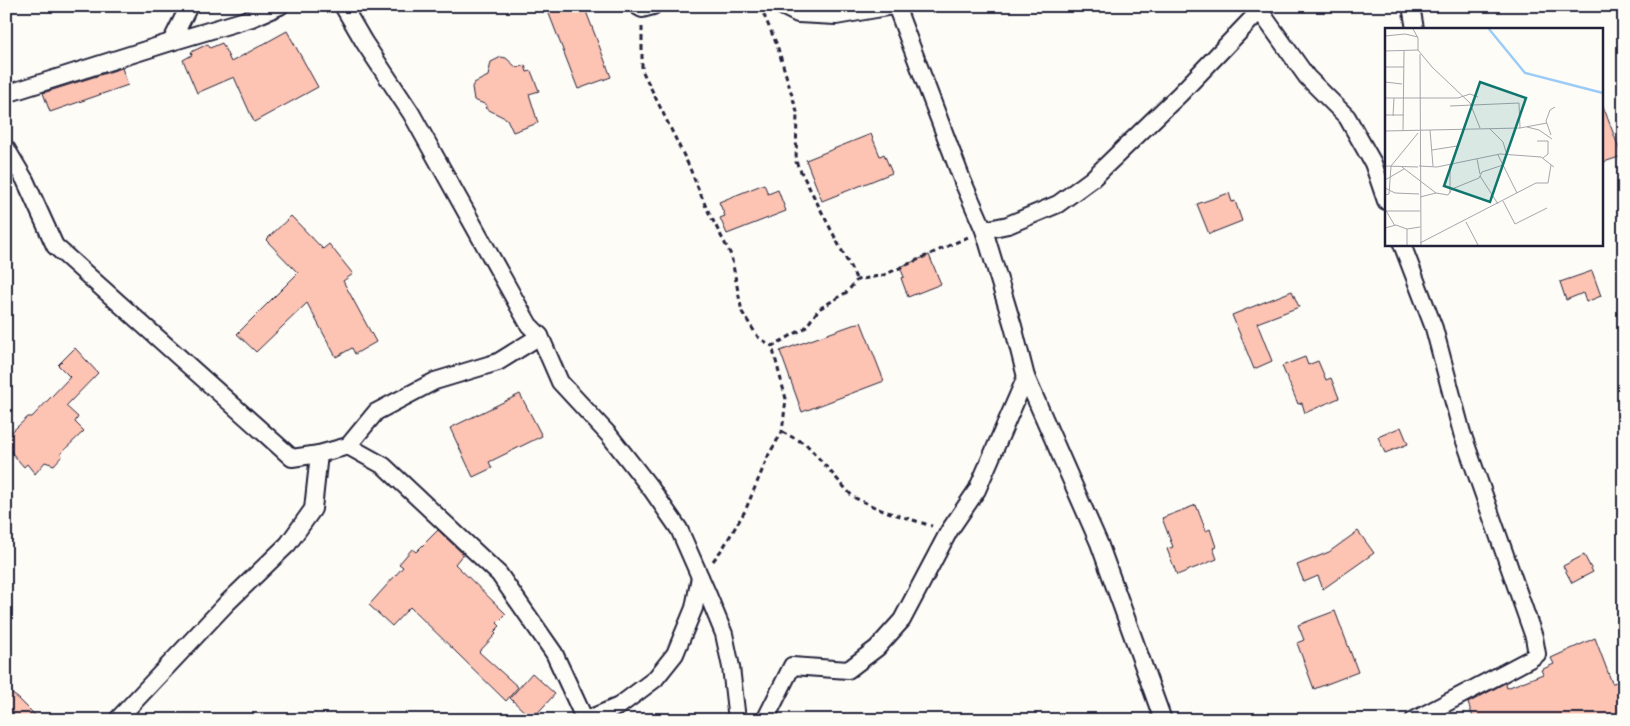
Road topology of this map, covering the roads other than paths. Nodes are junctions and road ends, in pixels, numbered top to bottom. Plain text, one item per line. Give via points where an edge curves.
1 (189, 6) edge
2 (280, 6) edge
3 (344, 6) edge
4 (782, 6) edge
5 (894, 6) edge
6 (1411, 6) edge
7 (1262, 9) edge
8 (1415, 28) edge
9 (171, 42) junction
10 (6, 94) edge
11 (6, 148) edge
12 (1385, 199) edge
13 (984, 230) junction
14 (1402, 245) edge
15 (540, 336) junction
16 (1026, 377) junction
17 (348, 446) junction
18 (319, 454) junction
19 (700, 577) junction
20 (117, 720) edge
21 (586, 720) edge
22 (737, 720) edge
23 (766, 720) edge
24 (1163, 720) edge
25 (1414, 720) edge

1 - 9 street
2 - 9 street via 252,18
3 - 15 street via 411,113 529,325
4 - 5 street via 798,14 836,16
5 - 13 street
6 - 8 street
7 - 12 street via 1307,77 1347,117 1373,163
7 - 13 street via 1092,179 1058,204 1008,225
9 - 10 street
11 - 18 street via 55,246 292,458
13 - 16 street
14 - 25 street via 1434,328 1462,433 1534,637 1537,654
15 - 17 street via 498,362 435,381 376,412
15 - 19 street via 560,382 609,435 679,529
16 - 23 street via 978,490 949,531 902,620 877,648 848,670 792,666
16 - 24 street via 1098,543
17 - 18 street
17 - 21 street via 384,466 499,574 554,653
18 - 20 street via 313,509 288,544 227,603
19 - 21 street via 694,608 675,654 655,679 619,706
19 - 22 street via 724,634

